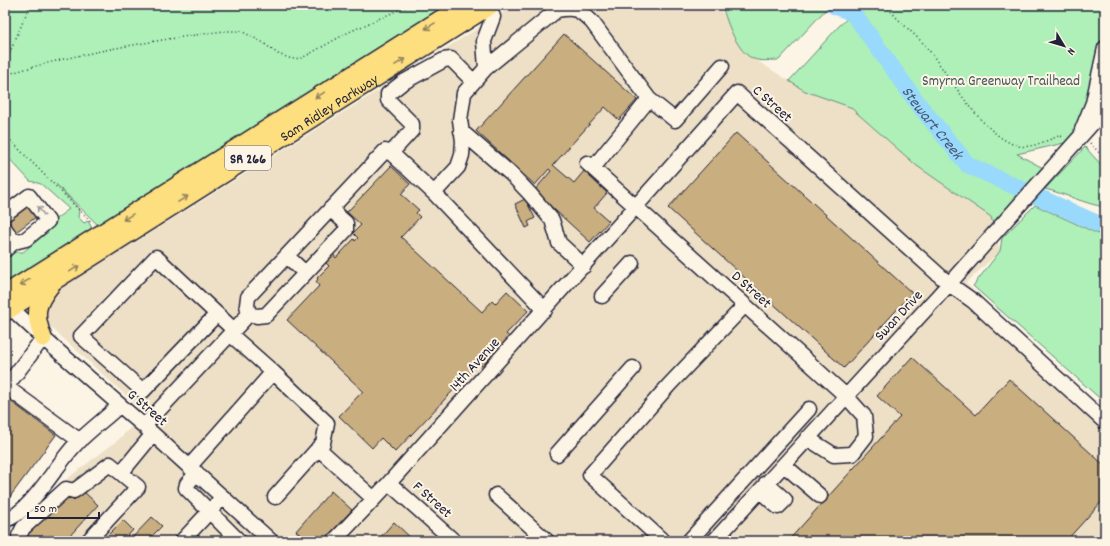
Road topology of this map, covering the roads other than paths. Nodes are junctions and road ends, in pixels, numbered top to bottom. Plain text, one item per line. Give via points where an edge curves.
1 (463, 5) edge
2 (490, 5) edge
3 (1105, 48) edge
4 (722, 66) dead end
5 (486, 68) junction
6 (473, 81) junction
7 (649, 99) junction
8 (1105, 110) edge
9 (461, 131) junction
10 (1077, 140) junction
11 (391, 153) junction
12 (434, 193) junction
13 (636, 208) junction
14 (330, 209) junction
15 (5, 214) edge
16 (5, 229) edge
17 (10, 246) edge
18 (287, 256) junction
19 (632, 263) dead end
20 (584, 266) junction
21 (305, 274) junction
22 (56, 279) junction
23 (949, 284) junction
24 (602, 296) dead end
25 (6, 303) edge
26 (745, 305) junction
27 (545, 310) junction
28 (217, 314) junction
29 (249, 314) junction
30 (232, 332) junction
31 (43, 338) junction
32 (633, 368) dead end
33 (273, 372) junction
34 (5, 386) edge
35 (846, 396) junction
36 (120, 405) junction
37 (809, 409) dead end
38 (1105, 422) edge
39 (149, 430) junction
40 (808, 438) junction
41 (80, 441) junction
42 (318, 448) junction
43 (557, 454) dead end
44 (784, 464) junction
45 (193, 470) junction
46 (121, 473) junction
47 (389, 483) junction
48 (496, 495) dead end
49 (820, 496) dead end
50 (223, 497) junction
51 (275, 497) dead end
52 (374, 499) junction
53 (210, 512) junction
54 (5, 520) edge
55 (269, 540) edge
56 (20, 541) edge
57 (88, 541) edge
58 (182, 541) edge
59 (238, 541) edge
60 (334, 541) edge
61 (454, 541) edge
62 (547, 541) edge
63 (663, 541) edge
64 (689, 541) edge
65 (714, 541) edge

1 -> 25 main road, Sam Ridley Parkway / SR 266 via 102,233
2 - 5 street via 493,17 484,41
22 -> 2 main road, Sam Ridley Parkway / SR 266
3 - 10 street via 1093,102
4 - 7 street via 675,120
5 - 6 street
5 - 7 street via 557,10 571,8 582,12 592,22
6 - 9 street via 464,93
6 - 11 street via 451,59 444,60 402,83 388,94 388,100 412,124 412,130
7 - 13 street via 590,165
8 - 10 street, Swan Drive
9 - 12 street via 462,155 458,167
9 - 20 street via 530,194 552,220 559,243
10 - 23 street, Swan Drive
11 - 12 street
11 - 14 street via 384,151
12 - 27 street
13 - 20 street, 14th Avenue
13 - 23 street, C Street via 737,94
13 - 26 street, D Street
14 - 18 street
14 - 21 street via 346,223 346,230
17 -> 15 street via 26,239 48,221 29,196
16 - 17 street
18 - 21 street
18 - 29 street via 248,297
19 - 24 street
20 - 27 street, 14th Avenue
21 - 29 street via 266,315
22 - 25 main road, Sam Ridley Parkway / SR 266
22 - 31 main road via 41,298 37,312
23 - 35 street, Swan Drive
23 - 38 street via 973,301
25 - 31 street, G Street
26 - 35 street, D Street
26 - 63 street via 669,385 590,475
27 - 47 street, 14th Avenue
28 - 28 street via 156,257 81,336 143,391
28 - 30 street
29 - 30 street
30 - 33 street
30 - 39 street
31 - 34 street
31 - 36 street, G Street
32 - 43 street
33 - 42 street via 327,422 323,443
33 - 45 street
34 - 41 street
35 - 40 street, Swan Drive
35 - 40 street, D Street via 864,416 866,436 852,454 834,455
36 - 39 street, G Street
36 - 41 street
37 - 64 street
39 - 45 street, G Street
39 - 46 street
40 - 44 street, Swan Drive
41 - 54 street via 30,503
42 - 51 street
42 - 52 street
44 - 49 street
44 - 65 street, Swan Drive
45 - 50 street, G Street
45 - 53 street via 186,488
46 - 56 street via 110,464 74,491 66,489 23,528 19,536
46 - 57 street via 138,487
47 - 52 street, 14th Avenue
47 - 61 street, F Street
48 - 62 street
50 - 53 street
50 - 55 street, G Street
52 - 60 street, 14th Avenue
53 - 58 street
53 - 59 street

